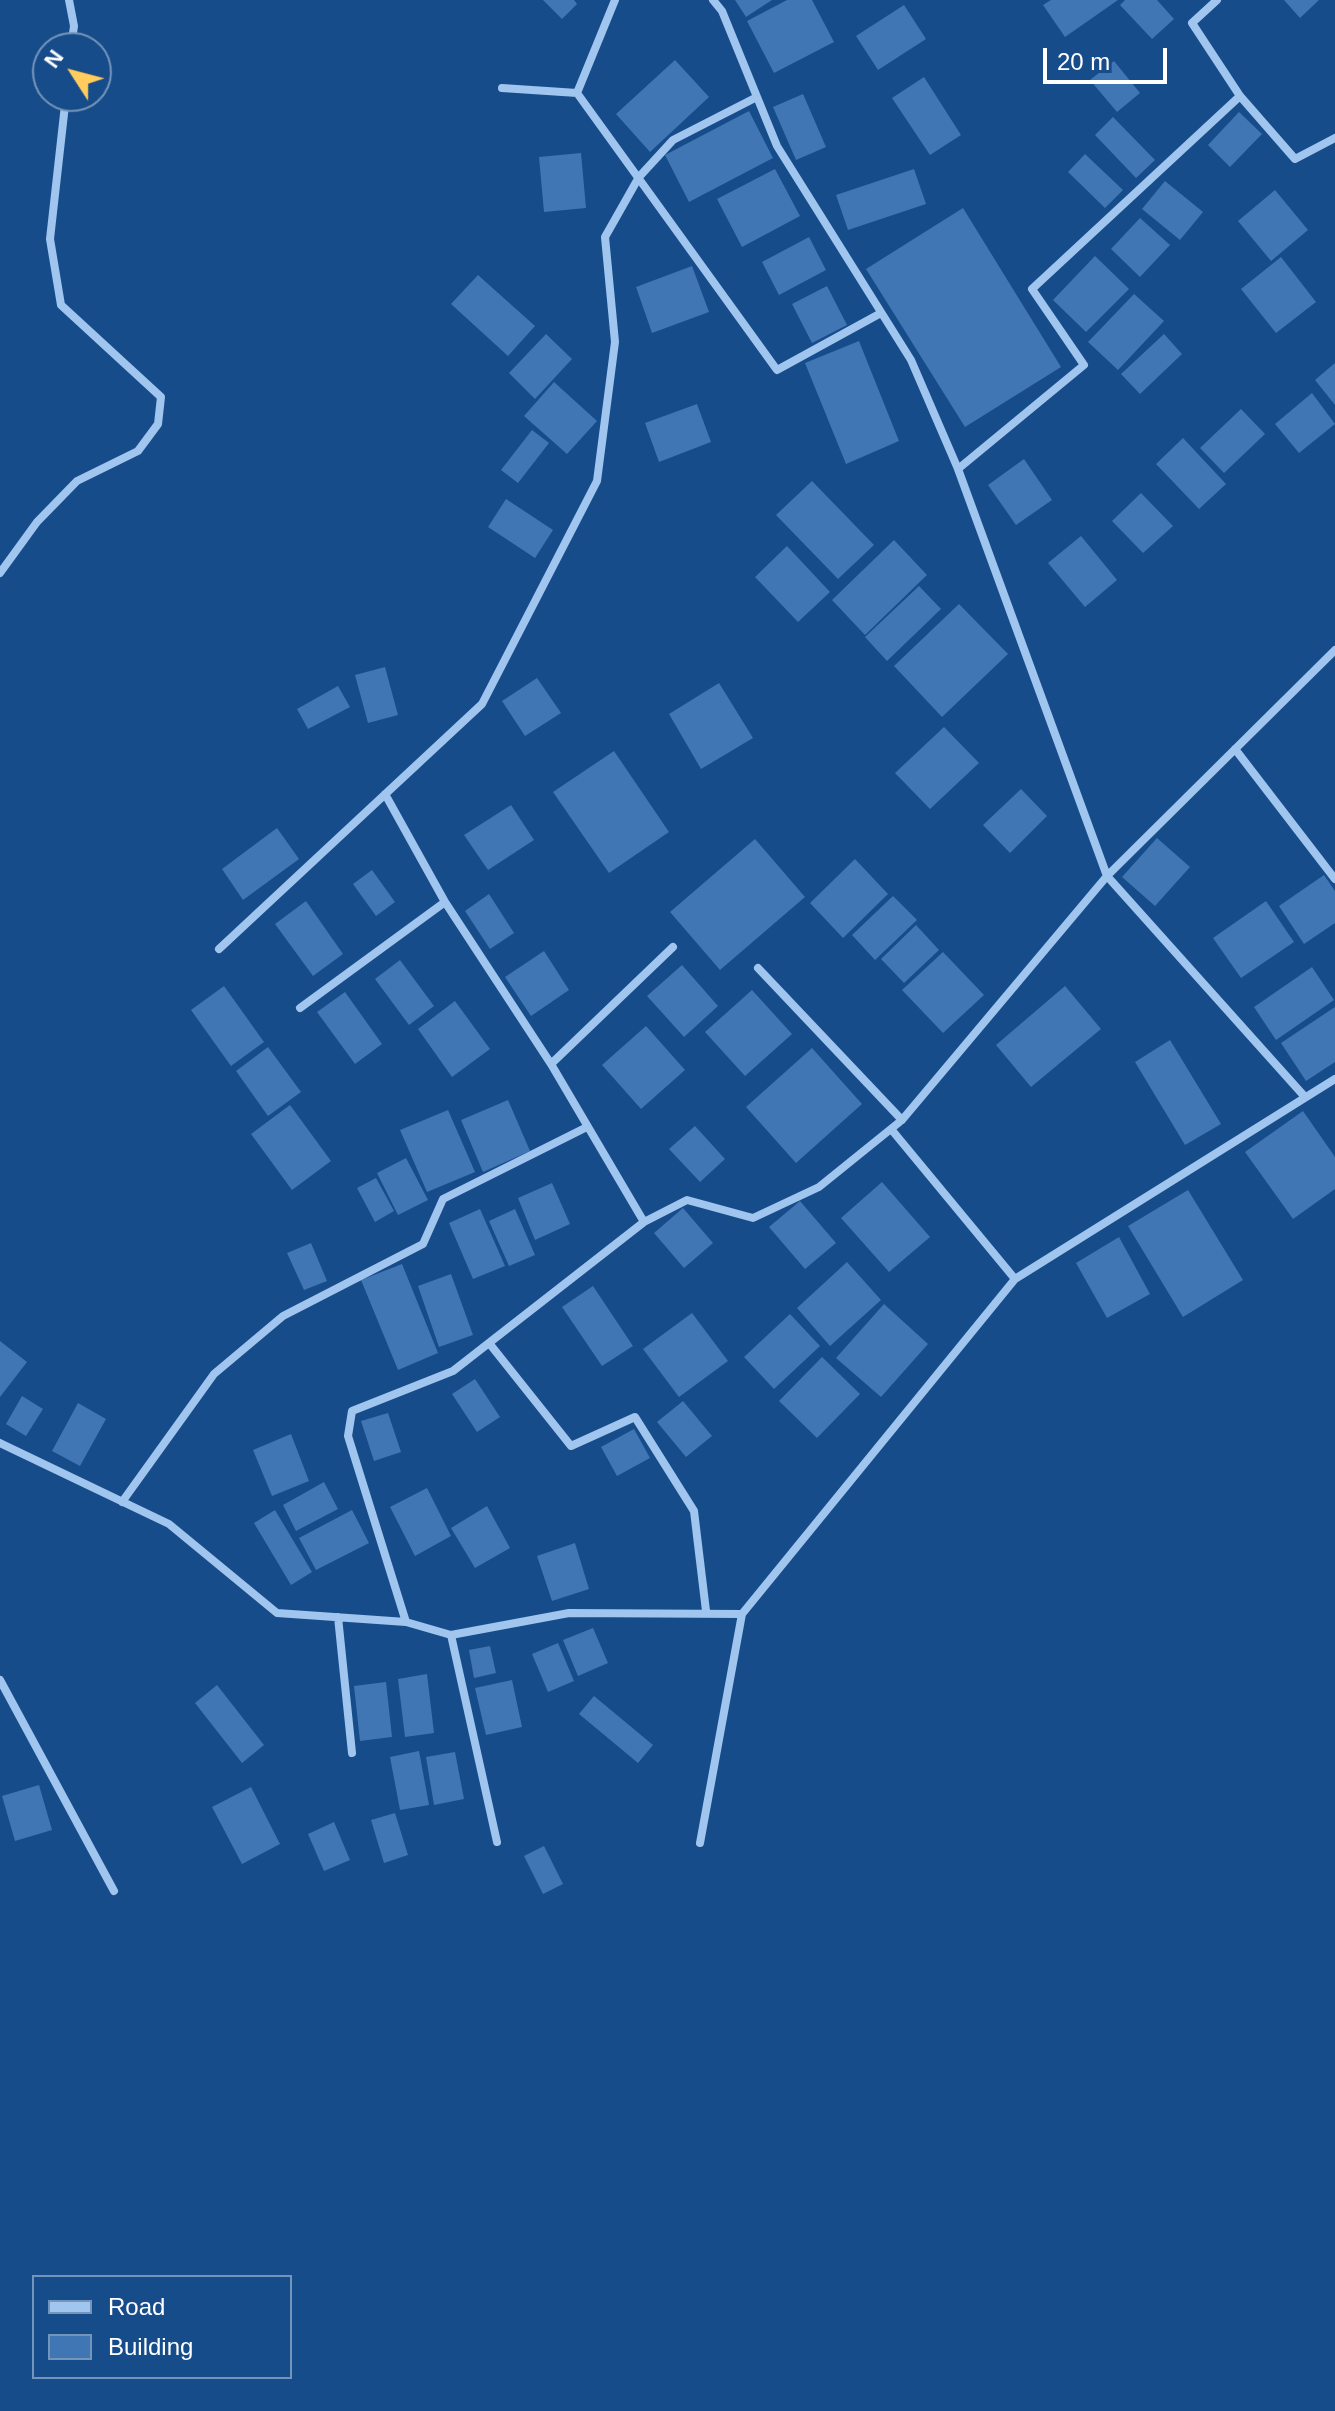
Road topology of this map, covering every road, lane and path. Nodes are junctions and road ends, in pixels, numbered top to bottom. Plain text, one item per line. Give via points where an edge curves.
1 (69, 0) edge
2 (615, 0) edge
3 (713, 0) edge
4 (1217, 0) edge
5 (73, 32) edge
6 (502, 88) dead end
7 (577, 93) junction
8 (1240, 96) junction
9 (755, 98) junction
10 (64, 112) edge
11 (1335, 138) edge
12 (639, 177) junction
13 (881, 313) junction
14 (958, 469) junction
15 (0, 573) edge
16 (1335, 650) edge
17 (1235, 749) junction
18 (385, 794) junction
19 (1107, 876) junction
20 (1335, 879) edge
21 (445, 902) junction
22 (673, 947) dead end
23 (219, 949) dead end
24 (758, 968) dead end
25 (300, 1008) dead end
26 (551, 1064) junction
27 (1335, 1079) edge
28 (1305, 1097) junction
29 (902, 1120) junction
30 (587, 1127) junction
31 (891, 1129) junction
32 (644, 1222) junction
33 (1015, 1279) junction
34 (489, 1343) junction
35 (0, 1443) edge
36 (122, 1502) junction
37 (706, 1611) junction
38 (742, 1614) junction
39 (338, 1617) junction
40 (406, 1622) junction
41 (451, 1635) junction
42 (0, 1680) edge
43 (352, 1753) dead end
44 (497, 1842) dead end
45 (700, 1843) dead end
46 (114, 1891) dead end

1 - 5 street
2 - 7 street
3 - 9 street
4 - 8 street via 1192,23
6 - 7 street
7 - 12 street
8 - 11 street via 1295,159
8 - 14 street via 1032,289 1084,365
9 - 12 street via 673,140
9 - 13 street via 777,146
10 - 15 street via 50,239 61,305 161,397 158,424 138,451 77,481 37,522
12 - 13 street via 777,370
12 - 18 street via 605,237 615,342 597,481 482,704
13 - 14 street via 911,360
14 - 19 street
16 - 17 street
17 - 19 street
17 - 20 street
18 - 21 street
18 - 23 street
19 - 28 street
19 - 29 street
21 - 25 street
21 - 26 street
22 - 26 street
24 - 29 street
26 - 30 street
27 - 28 street
28 - 33 street
29 - 31 street
30 - 32 street
30 - 36 street via 443,1199 423,1244 283,1316 214,1374
31 - 32 street via 819,1187 753,1218 687,1200
31 - 33 street
32 - 34 street
33 - 38 street
34 - 37 street via 571,1446 635,1417 694,1511
34 - 40 street via 453,1371 352,1411 348,1436
35 - 36 street
36 - 39 street via 169,1524 277,1613
37 - 38 street
37 - 41 street via 569,1613
38 - 45 street
39 - 40 street
39 - 43 street
40 - 41 street
41 - 44 street
42 - 46 street

